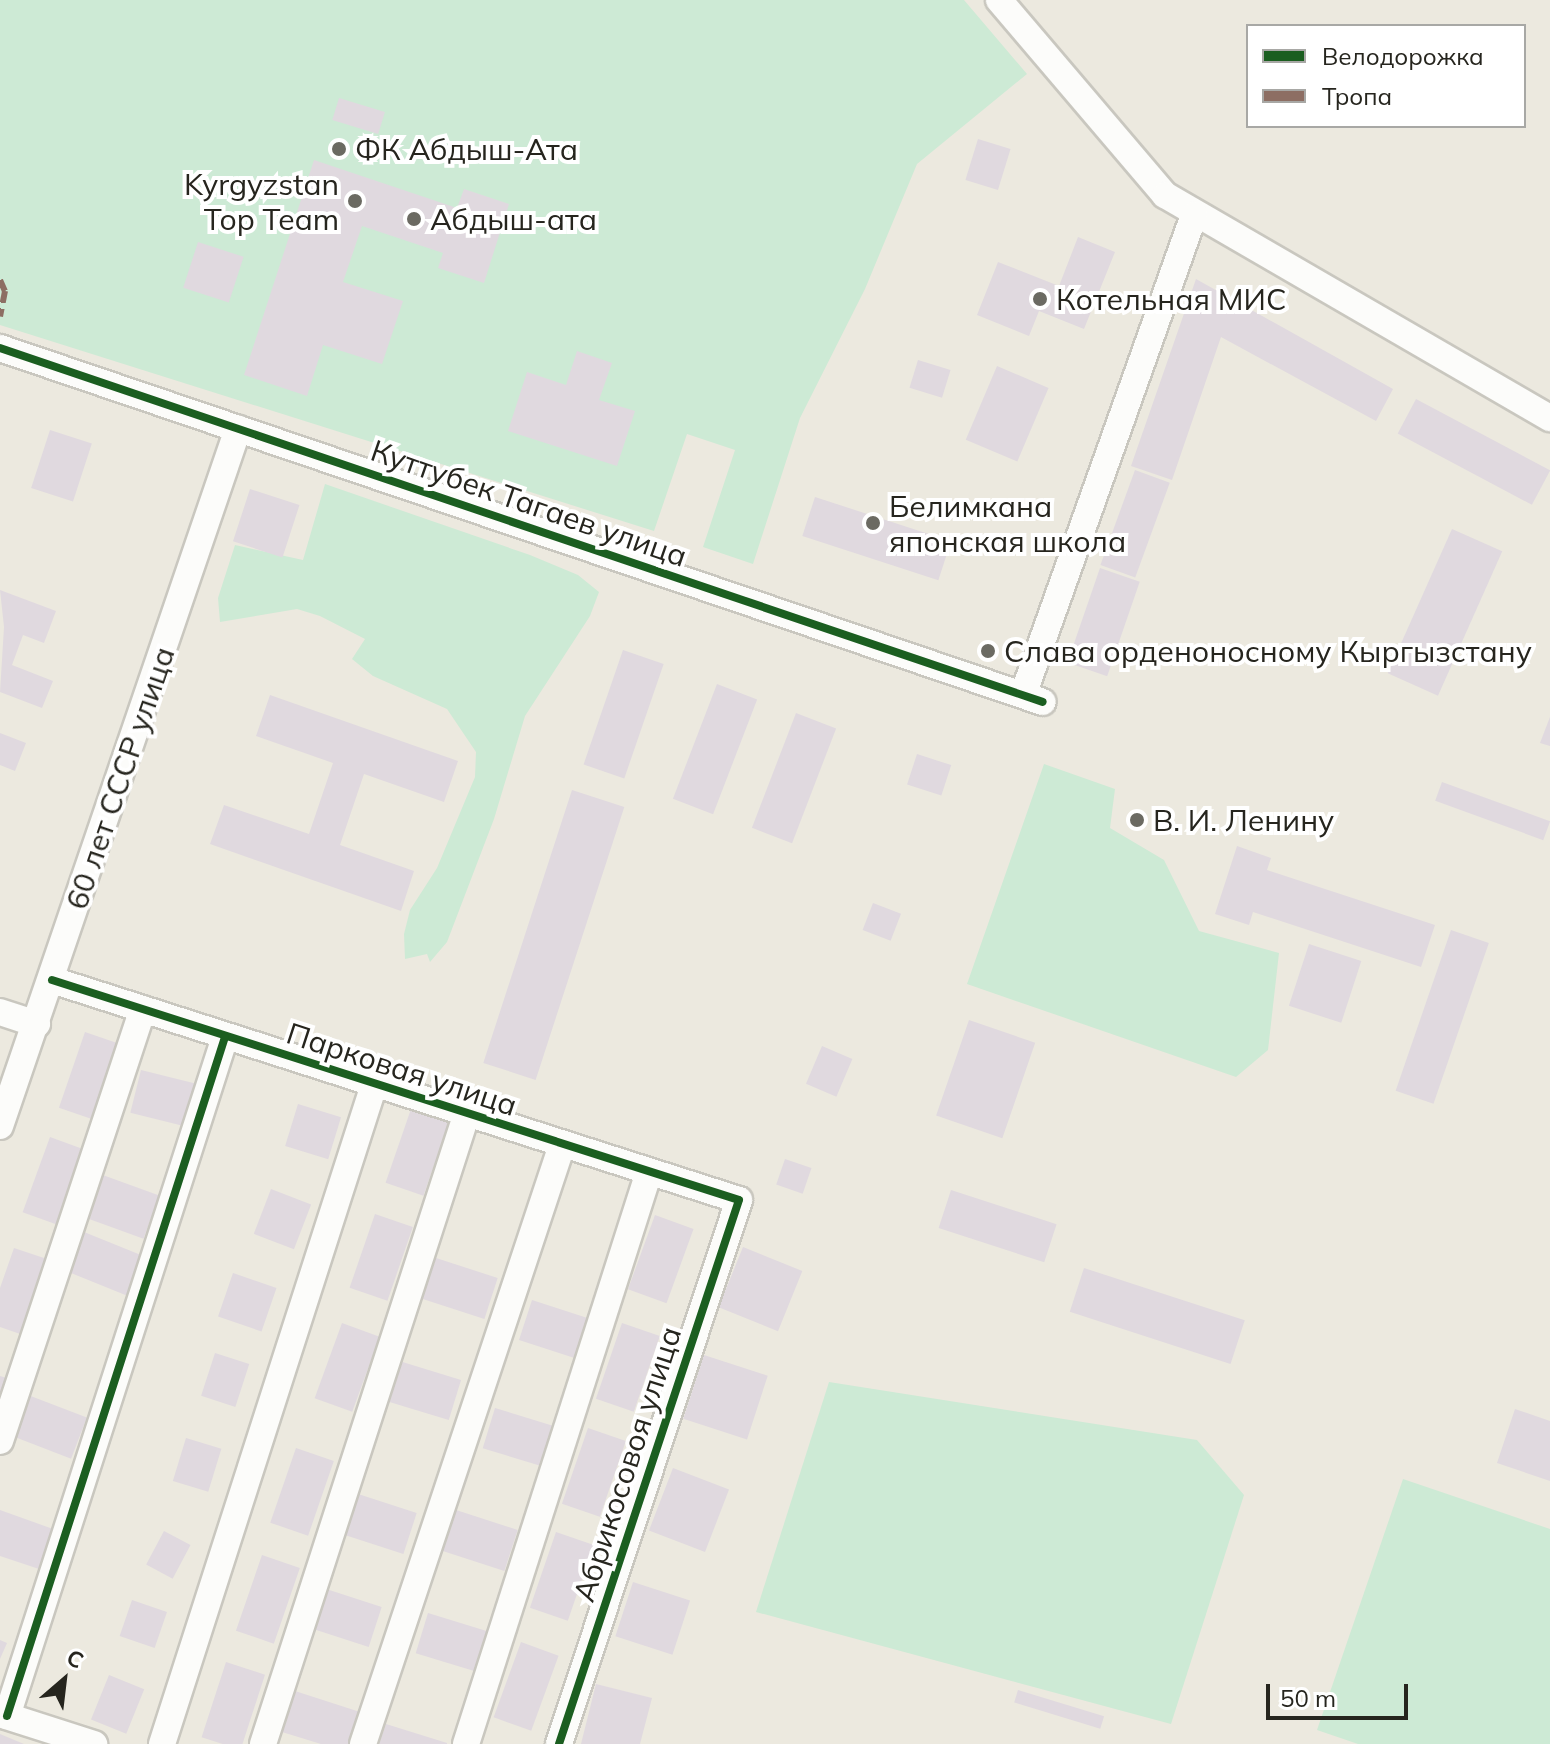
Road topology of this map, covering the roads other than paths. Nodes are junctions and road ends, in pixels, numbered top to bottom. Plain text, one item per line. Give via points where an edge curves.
1 (999, 0) edge
2 (1194, 215) junction
3 (0, 348) edge
4 (1550, 418) edge
5 (238, 429) junction
6 (52, 980) junction
7 (143, 1009) junction
8 (0, 1012) edge
9 (37, 1024) junction
10 (225, 1037) junction
11 (374, 1085) junction
12 (466, 1116) junction
13 (0, 1126) edge
14 (562, 1145) junction
15 (649, 1172) junction
16 (739, 1200) joint
17 (0, 1441) edge
18 (3, 1715) edge
19 (94, 1744) edge
20 (162, 1744) edge
21 (263, 1744) edge
22 (363, 1744) edge
23 (466, 1744) edge
24 (559, 1744) edge

1 - 2 street via 1133,163
2 - 4 street
2 - 5 street, Куттубек Тагаев улица via 1033,699
3 - 5 street, Куттубек Тагаев улица
5 - 6 street, 60 лет СССР улица
6 - 7 street, Парковая улица
6 - 9 street, 60 лет СССР улица
7 - 10 street, Парковая улица
7 - 17 street
8 - 9 street
9 - 13 street, 60 лет СССР улица
10 - 11 street, Парковая улица
10 - 18 street
11 - 12 street, Парковая улица
11 - 20 street, Парковая улица
12 - 14 street, Парковая улица
12 - 21 street
14 - 15 street, Парковая улица
14 - 22 street
15 - 16 street, Парковая улица
15 - 23 street
16 - 24 street, Абрикосовоя улица
18 - 19 street

